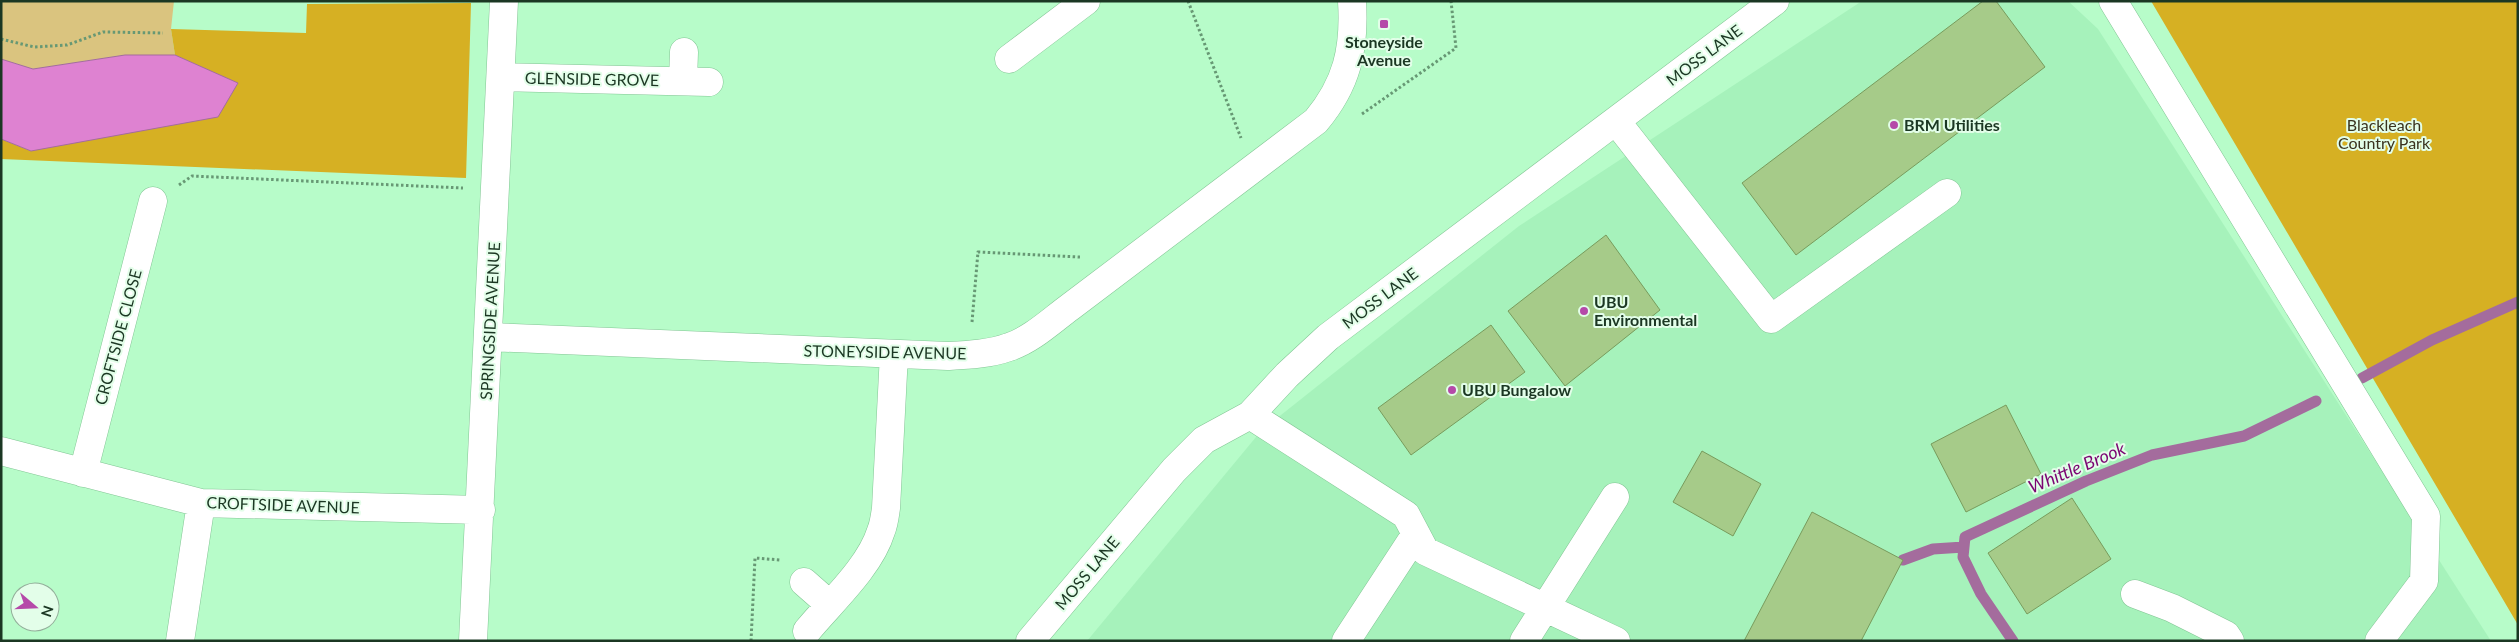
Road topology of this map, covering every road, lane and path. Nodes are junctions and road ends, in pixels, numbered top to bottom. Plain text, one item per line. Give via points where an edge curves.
1 (504, 1) edge
2 (1086, 1) edge
3 (1188, 1) edge
4 (1352, 1) edge
5 (1451, 1) edge
6 (1775, 1) edge
7 (2113, 1) edge
8 (163, 33) dead end
9 (1, 40) edge
10 (684, 52) dead end
11 (1009, 59) dead end
12 (501, 77) junction
13 (1316, 121) junction
14 (1616, 121) junction
15 (1253, 168) junction
16 (496, 190) junction
17 (1947, 193) dead end
18 (153, 201) joint
19 (1106, 280) junction
20 (489, 337) junction
21 (894, 354) junction
22 (970, 355) junction
23 (1250, 415) junction
24 (1, 451) edge
25 (83, 473) junction
26 (1616, 497) dead end
27 (201, 503) junction
28 (481, 510) junction
29 (1416, 534) junction
30 (804, 582) joint
31 (2135, 594) dead end
32 (829, 604) junction
33 (1545, 607) junction
34 (807, 631) dead end
35 (180, 641) edge
36 (474, 641) edge
37 (751, 641) edge
38 (1030, 641) edge
39 (1346, 641) edge
40 (1524, 641) edge
41 (1616, 641) edge
42 (2230, 641) edge
43 (2379, 641) edge

1 - 12 street, SPRINGSIDE AVENUE
2 - 11 street
3 - 15 path
4 - 13 street, STONEYSIDE AVENUE via 1351,55 1330,103
5 - 13 path via 1456,48 1355,120
6 - 14 street, MOSS LANE
7 - 43 street via 2426,516 2424,581
8 - 9 path via 103,32 67,45 34,47
10 - 12 street, GLENSIDE GROVE via 696,81
12 - 16 street, SPRINGSIDE AVENUE
13 - 15 street, STONEYSIDE AVENUE
14 - 17 street via 1772,319
14 - 23 street, MOSS LANE via 1328,337
15 - 19 street, STONEYSIDE AVENUE
16 - 18 path via 192,176
16 - 20 street, SPRINGSIDE AVENUE
18 - 25 street, CROFTSIDE CLOSE
19 - 22 street, STONEYSIDE AVENUE via 1037,332 1010,347
19 - 22 path via 1085,257 978,252
20 - 21 street, STONEYSIDE AVENUE
20 - 28 street, SPRINGSIDE AVENUE
21 - 22 street, STONEYSIDE AVENUE
21 - 32 street via 882,531 868,557
23 - 29 street via 1406,515
23 - 38 street, MOSS LANE via 1204,440 1174,470
24 - 25 street, CROFTSIDE AVENUE
25 - 27 street, CROFTSIDE AVENUE
26 - 33 street
27 - 28 street, CROFTSIDE AVENUE
27 - 35 street
28 - 36 street, SPRINGSIDE AVENUE
29 - 33 street via 1425,551
29 - 39 street
30 - 32 street
30 - 37 path via 806,562 755,558
31 - 42 street via 2172,608 2226,635
32 - 34 street
33 - 40 street
33 - 41 street

